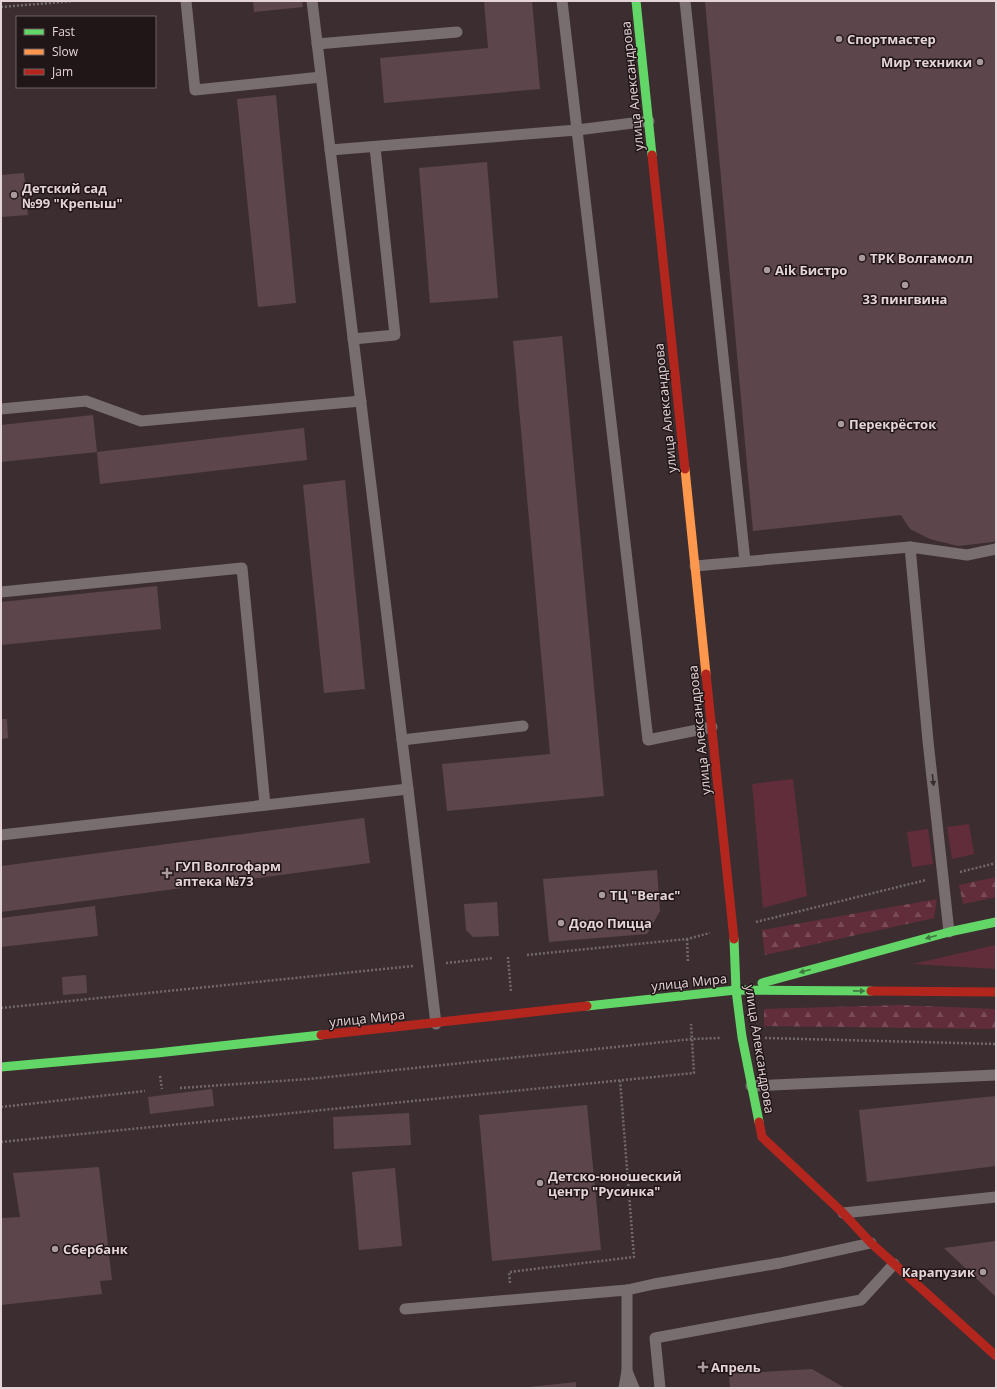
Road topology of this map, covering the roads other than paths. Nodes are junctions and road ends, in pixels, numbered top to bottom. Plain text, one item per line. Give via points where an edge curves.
1 (186, 1) edge
2 (312, 1) edge
3 (562, 1) edge
4 (636, 1) edge
5 (685, 1) edge
6 (457, 32) dead end
7 (317, 44) junction
8 (321, 77) junction
9 (648, 122) junction
10 (577, 130) junction
11 (375, 147) junction
12 (330, 150) junction
13 (353, 339) junction
14 (361, 401) junction
15 (1, 409) edge
16 (910, 547) junction
17 (996, 549) edge
18 (745, 561) junction
19 (695, 566) junction
20 (1, 592) edge
21 (523, 726) dead end
22 (712, 727) junction
23 (402, 740) junction
24 (408, 789) junction
25 (265, 805) junction
26 (1, 835) edge
27 (996, 922) edge
28 (949, 932) junction
29 (736, 990) junction
30 (996, 992) edge
31 (436, 1024) junction
32 (1, 1067) edge
33 (996, 1075) edge
34 (751, 1086) junction
35 (996, 1197) edge
36 (843, 1213) junction
37 (871, 1243) junction
38 (894, 1264) junction
39 (627, 1290) junction
40 (405, 1309) dead end
41 (996, 1356) edge
42 (627, 1371) junction
43 (624, 1388) edge
44 (634, 1388) edge
45 (660, 1388) edge

1 - 8 lane via 195,90
2 - 7 lane
3 - 10 lane
4 - 9 street, улица Александрова
5 - 18 lane
6 - 7 lane
7 - 8 lane
8 - 12 lane
9 - 10 lane
9 - 19 street, улица Александрова
10 - 11 lane
10 - 22 lane via 648,740
11 - 12 lane
11 - 13 lane via 395,335
12 - 13 lane
13 - 14 lane
14 - 15 lane via 141,421 86,400
14 - 23 lane
16 - 17 lane via 967,555
16 - 18 lane
16 -> 28 lane
18 - 19 lane
19 - 22 street, улица Александрова
20 - 25 lane via 242,568
21 - 23 lane
22 - 29 street, улица Александрова via 733,928
23 - 24 lane
24 - 25 lane
24 - 31 lane
25 - 26 lane
27 - 28 street, улица Мира
28 -> 29 street, улица Мира
29 -> 30 street, улица Мира
29 - 31 street, улица Мира
29 - 34 street, улица Александрова
31 - 32 street, улица Мира
33 - 34 lane
34 - 36 street, улица Александрова via 762,1137
35 - 36 lane
36 - 37 street, улица Александрова
37 - 38 street, улица Александрова
37 - 39 lane
38 - 41 street, улица Александрова
38 - 45 lane via 861,1300 655,1338
39 - 40 lane
39 - 42 lane
42 - 43 lane
42 - 44 lane

